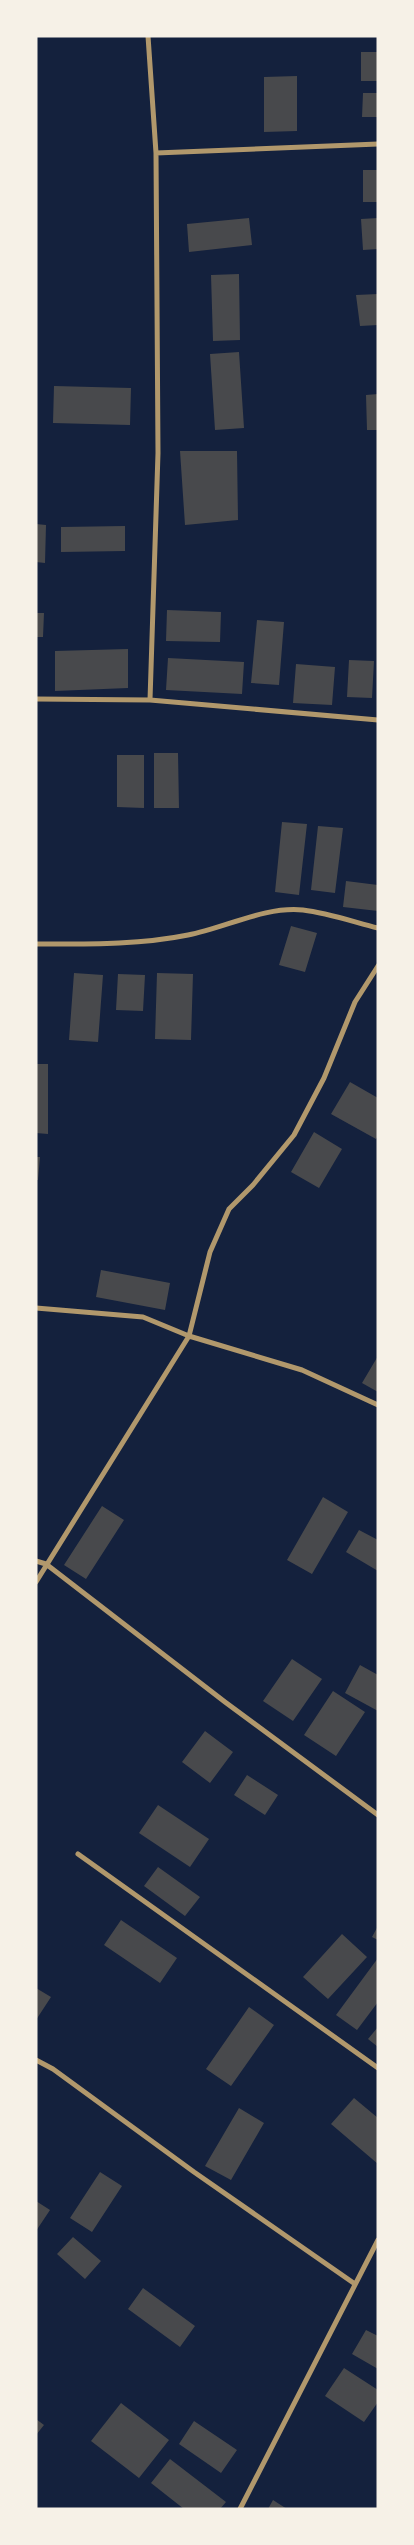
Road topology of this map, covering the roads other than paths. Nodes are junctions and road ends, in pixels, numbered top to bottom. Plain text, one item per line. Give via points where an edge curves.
1 (148, 36) edge
2 (378, 144) edge
3 (156, 153) junction
4 (36, 699) edge
5 (150, 700) junction
6 (378, 720) edge
7 (378, 928) edge
8 (36, 944) edge
9 (378, 966) edge
10 (36, 1308) edge
11 (189, 1336) junction
12 (378, 1405) edge
13 (36, 1561) edge
14 (46, 1564) junction
15 (36, 1582) edge
16 (378, 1814) edge
17 (78, 1854) dead end
18 (36, 2060) edge
19 (378, 2068) edge
20 (378, 2240) edge
21 (355, 2284) junction
22 (240, 2509) edge

1 - 3 street
2 - 3 street
3 - 5 street via 158,453
4 - 5 street
5 - 6 street
7 - 8 street via 303,910 281,911 164,939 134,943
9 - 11 street via 355,1002 324,1078 294,1135 229,1209 210,1252
10 - 11 street via 143,1317
11 - 12 street via 302,1370
11 - 14 street
13 - 14 street
14 - 15 street
14 - 16 street via 225,1702
17 - 19 street
18 - 21 street
20 - 21 street
21 - 22 street

